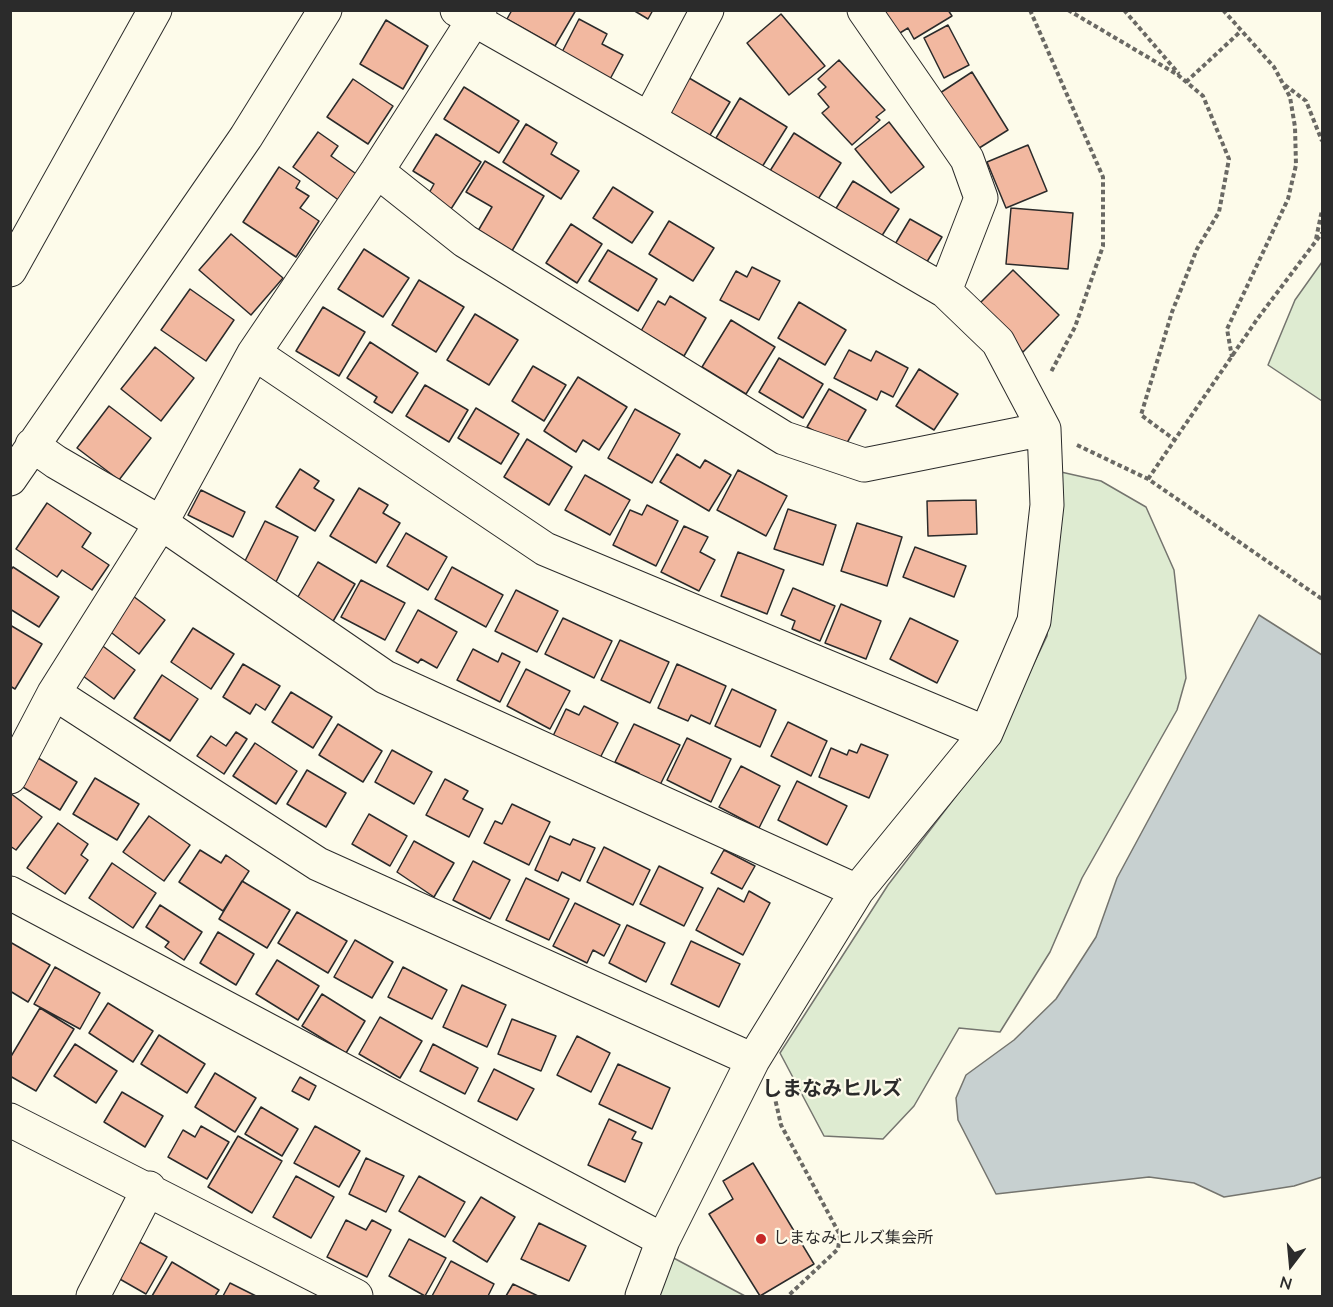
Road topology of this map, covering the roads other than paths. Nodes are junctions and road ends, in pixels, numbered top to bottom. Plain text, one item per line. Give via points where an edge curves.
1 (155, 10) edge
2 (325, 10) edge
3 (707, 10) edge
4 (864, 10) edge
5 (470, 14) edge
6 (649, 118) junction
7 (377, 171) junction
8 (10, 270) edge
9 (945, 291) junction
10 (254, 353) junction
11 (1039, 418) junction
12 (32, 445) junction
13 (10, 479) edge
14 (161, 523) junction
15 (54, 693) junction
16 (986, 733) junction
17 (10, 777) edge
18 (857, 891) junction
19 (10, 893) edge
20 (753, 1060) junction
21 (10, 1120) edge
22 (149, 1188) junction
23 (663, 1240) junction
24 (93, 1296) edge
25 (356, 1296) edge
26 (642, 1296) edge

1 - 8 main road
2 - 12 main road via 246,137
3 - 6 main road
4 - 9 main road via 967,159 981,198
5 - 6 main road
5 - 7 main road
6 - 9 main road
7 - 10 main road
7 - 11 main road via 465,241 784,438 864,465
9 - 11 main road via 998,342
10 - 14 main road
10 - 16 main road via 545,549
11 - 16 main road via 1047,505 1034,621
12 - 13 main road
12 - 14 main road
14 - 15 main road
14 - 18 main road via 385,677
15 - 17 main road
15 - 20 main road via 318,864
16 - 18 main road
18 - 20 main road
19 - 23 main road
20 - 23 main road
21 - 22 main road
22 - 24 main road
22 - 25 main road
23 - 26 main road

